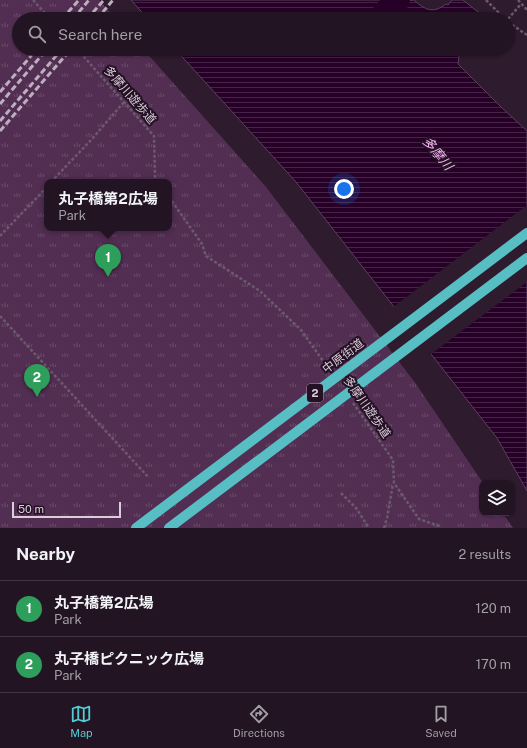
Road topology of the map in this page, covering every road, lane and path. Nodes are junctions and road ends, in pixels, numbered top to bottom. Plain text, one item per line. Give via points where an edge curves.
1 (33, 0) edge
2 (486, 0) edge
3 (518, 0) edge
4 (521, 4) junction
5 (527, 10) edge
6 (44, 12) edge
7 (498, 12) edge
8 (514, 12) edge
9 (515, 26) edge
10 (527, 35) edge
11 (83, 56) edge
12 (124, 102) junction
13 (54, 179) edge
14 (156, 179) edge
15 (44, 190) edge
16 (172, 201) edge
17 (527, 233) edge
18 (0, 236) edge
19 (527, 258) edge
20 (0, 316) edge
21 (330, 371) dead end
22 (352, 403) dead end
23 (149, 478) dead end
24 (394, 483) junction
25 (340, 493) dead end
26 (136, 528) edge
27 (169, 528) edge
28 (369, 528) edge
29 (384, 528) edge
30 (439, 528) edge

1 - 6 path
2 - 7 path
3 - 4 path
4 - 5 path
4 - 8 path
9 - 10 path
11 - 12 path, 多摩川遊歩道
12 - 13 path
12 - 14 path, 多摩川遊歩道 via 154,136
15 - 18 path
16 - 21 path, 多摩川遊歩道 via 202,244 206,256 260,291 300,330
17 - 26 main road, 中原街道 / 2
19 - 27 main road, 2
20 - 23 path
22 - 24 path, 多摩川遊歩道 via 393,460
24 - 29 path, 多摩川遊歩道
24 - 30 path via 419,519
25 - 28 path via 356,508

